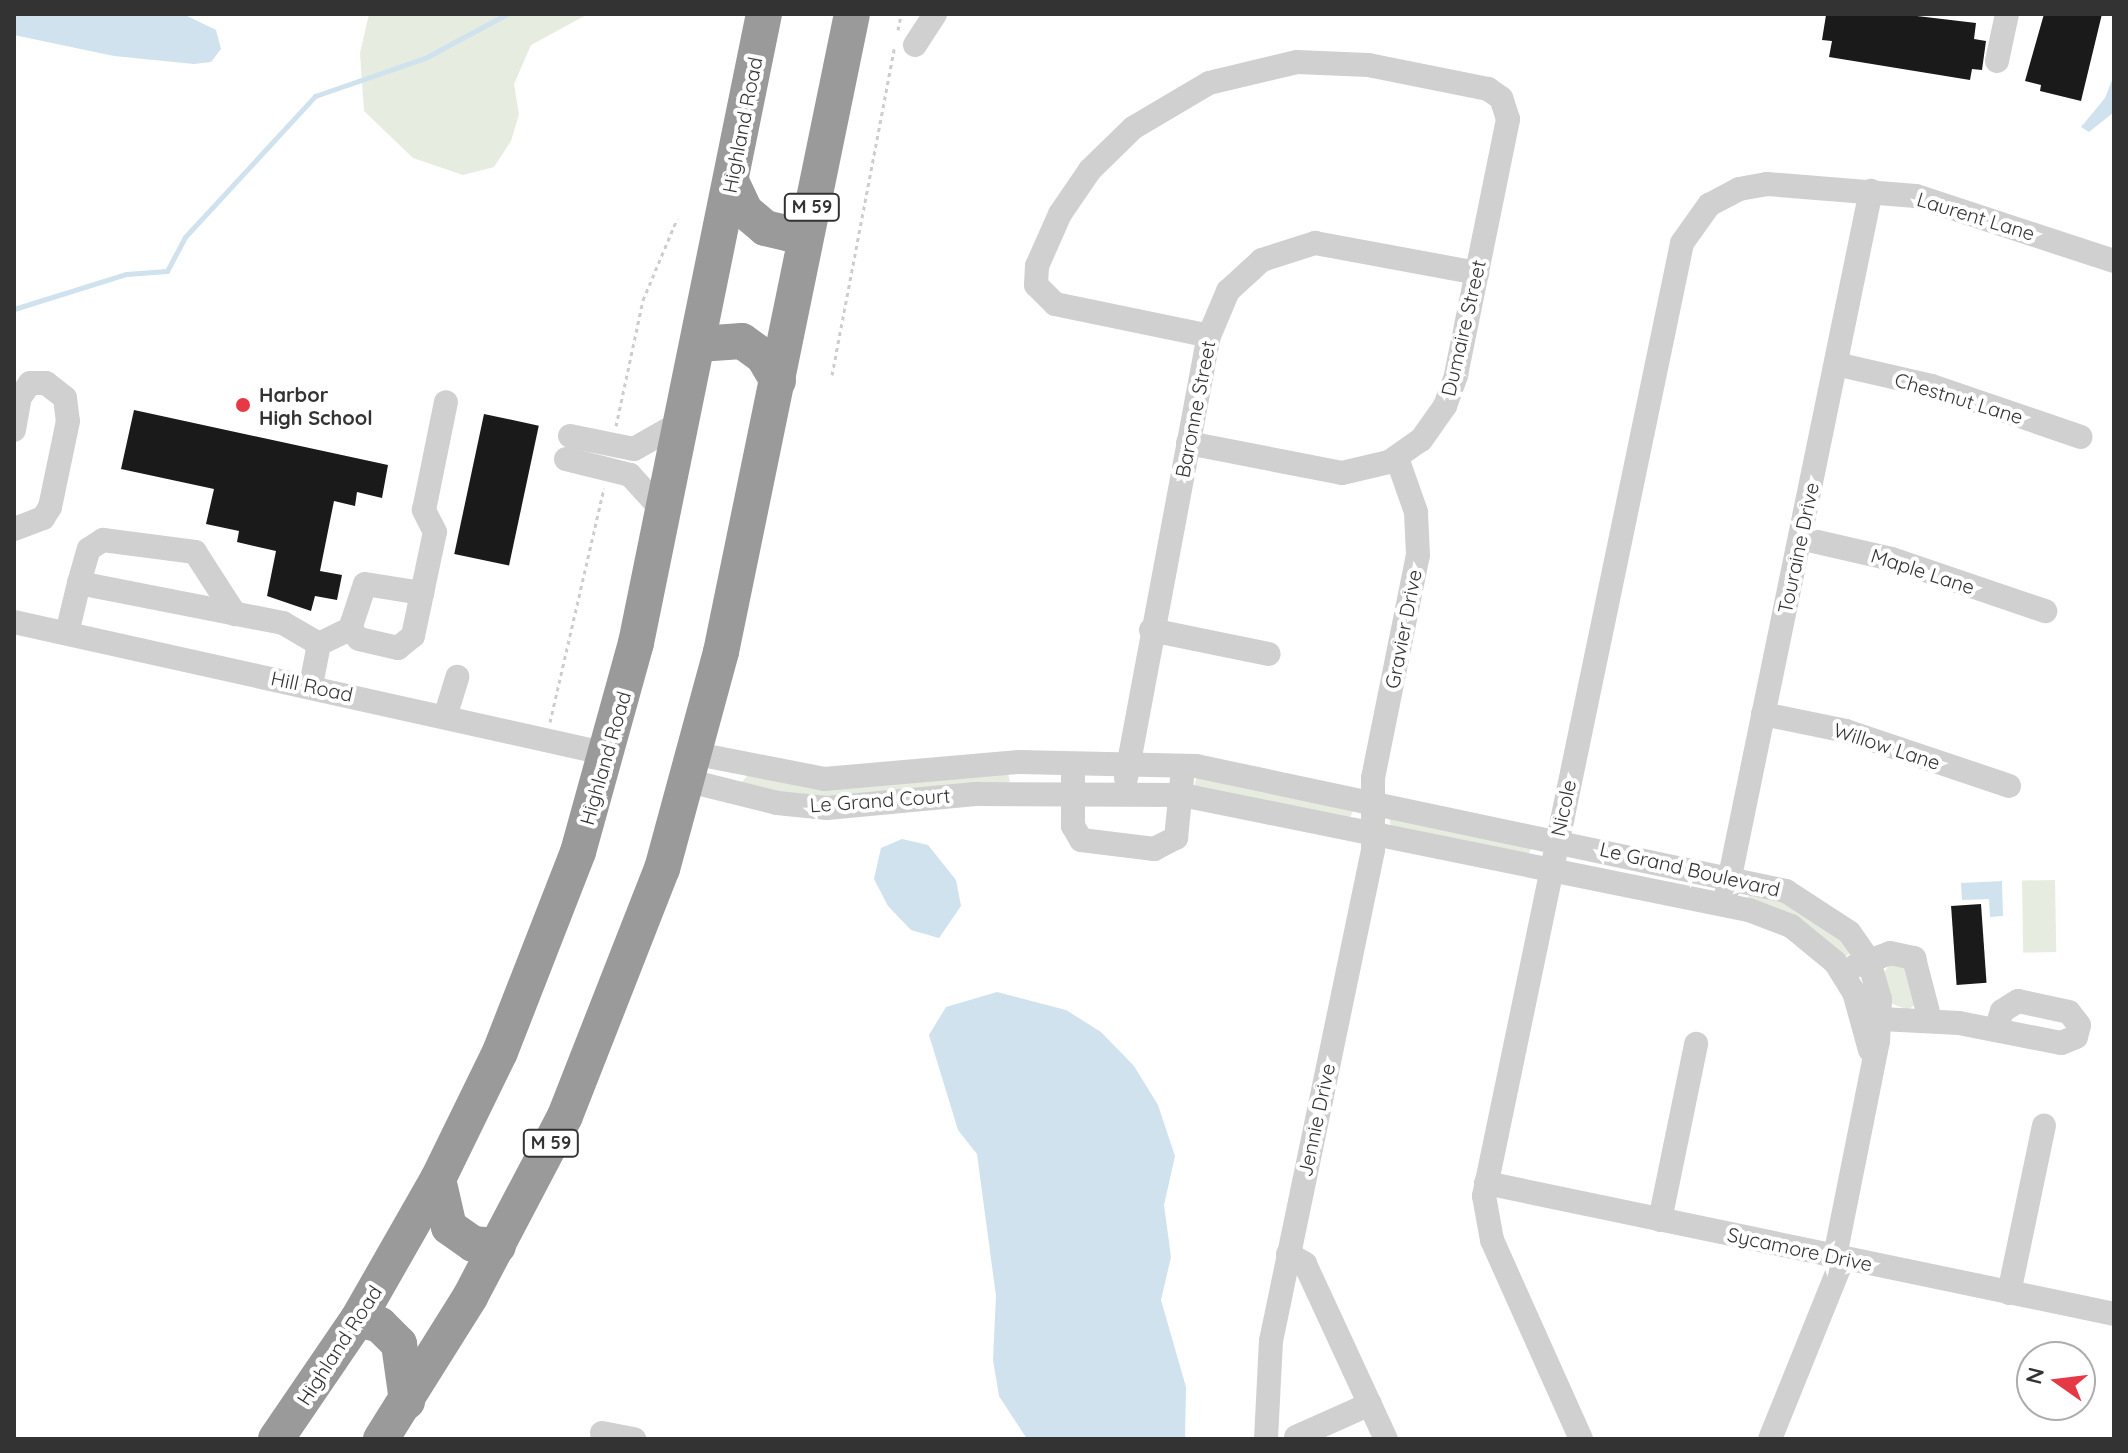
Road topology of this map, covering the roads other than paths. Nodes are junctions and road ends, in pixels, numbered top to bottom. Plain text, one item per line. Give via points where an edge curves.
1 (764, 14) edge
2 (852, 14) edge
3 (935, 14) edge
4 (2007, 14) edge
5 (915, 45) dead end
6 (1997, 61) dead end
7 (731, 181) junction
8 (1739, 189) joint
9 (1871, 191) junction
10 (808, 226) junction
11 (2114, 261) edge
12 (1477, 273) junction
13 (1209, 336) junction
14 (698, 344) junction
15 (1836, 364) junction
16 (778, 381) junction
17 (446, 402) dead end
18 (683, 421) junction
19 (14, 430) edge
20 (2081, 437) dead end
21 (1188, 443) junction
22 (1397, 458) junction
23 (664, 512) junction
24 (14, 529) edge
25 (1800, 538) junction
26 (79, 583) junction
27 (422, 593) junction
28 (2045, 611) dead end
29 (235, 614) junction
30 (14, 622) edge
31 (350, 629) junction
32 (1151, 630) junction
33 (67, 633) junction
34 (319, 644) junction
35 (1269, 654) dead end
36 (457, 677) dead end
37 (311, 685) junction
38 (446, 714) junction
39 (1763, 714) junction
40 (608, 754) junction
41 (1019, 762) junction
42 (1073, 762) junction
43 (1126, 762) junction
44 (1183, 764) junction
45 (693, 767) junction
46 (2009, 786) dead end
47 (1073, 792) junction
48 (1126, 792) junction
49 (1019, 793) junction
50 (1182, 795) junction
51 (1373, 801) junction
52 (1373, 832) junction
53 (1557, 839) junction
54 (1551, 869) junction
55 (1730, 875) junction
56 (1724, 905) junction
57 (1869, 961) junction
58 (1842, 971) junction
59 (1881, 1019) junction
60 (1930, 1020) junction
61 (1996, 1030) dead end
62 (1696, 1044) dead end
63 (1871, 1072) junction
64 (2044, 1126) dead end
65 (438, 1179) junction
66 (1486, 1183) junction
67 (1660, 1220) junction
68 (498, 1246) junction
69 (1288, 1254) junction
70 (1839, 1257) junction
71 (2009, 1293) junction
72 (2114, 1314) edge
73 (358, 1319) junction
74 (407, 1401) junction
75 (1370, 1404) junction
76 (602, 1433) dead end
77 (1296, 1437) dead end
78 (276, 1439) edge
79 (381, 1439) edge
80 (634, 1439) edge
81 (1266, 1439) edge
82 (1386, 1439) edge
83 (1581, 1439) edge
84 (1770, 1439) edge

1 - 7 highway, Highland Road
2 - 10 highway, M 59
3 - 5 street
4 - 6 street
7 - 10 highway via 745,211 765,228 787,233
7 - 14 highway, Highland Road
8 - 9 street, Laurent Lane via 1767,184
8 - 53 street, Nicole via 1697,217 1677,257
9 - 11 street, Laurent Lane via 1946,204
9 - 15 street, Touraine Drive
10 - 16 highway, M 59
12 - 13 street, Baronne Street via 1344,245 1292,247 1243,274 1223,299
12 - 13 street, Dumaire Street via 1507,110 1488,89 1368,65 1316,61 1227,77 1150,116 1106,153 1069,199 1037,266 1036,285 1061,306
12 - 22 street, Dumaire Street via 1445,406 1421,440
13 - 21 street, Baronne Street
14 - 16 highway via 742,341 763,356
14 - 18 highway, Highland Road
15 - 20 street, Chestnut Lane via 1912,380
15 - 25 street, Touraine Drive
16 - 45 highway, M 59
17 - 27 street via 424,510 435,532
18 - 23 highway, Highland Road
18 - 23 street via 634,449 568,447 630,475
19 - 24 street via 20,397 30,383 46,383 65,398 68,421 50,507 43,518
21 - 22 street, Dumaire Street via 1331,473
21 - 32 street, Baronne Street
22 - 51 street, Gravier Drive via 1416,512 1418,555
23 - 40 highway, Highland Road
25 - 28 street, Maple Lane via 1892,559
25 - 39 street, Touraine Drive
26 - 29 street
26 - 29 street via 89,549 103,540 195,552
26 - 33 street
27 - 31 street via 365,584
27 - 31 street via 406,644 359,639
29 - 34 street via 283,623
30 - 33 street, Hill Road
31 - 34 street
32 - 35 street
32 - 43 street, Baronne Street
33 - 37 street, Hill Road
34 - 37 street
36 - 38 street
37 - 38 street, Hill Road
38 - 40 street, Hill Road
39 - 46 street, Willow Lane via 1846,731
39 - 55 street, Touraine Drive
40 - 65 highway, Highland Road via 554,919
41 - 42 street, Le Grand Court
41 - 45 street, Le Grand Court via 824,779
41 - 49 street
42 - 43 street, Le Grand Court
42 - 47 street
43 - 44 street, Le Grand Court
43 - 48 street, Baronne Street
44 - 50 street
44 - 51 street, Le Grand Court
45 - 49 street, Le Grand Court via 777,803 827,808
45 - 68 highway, M 59 via 597,1043
47 - 48 street, Le Grand Court
47 - 49 street, Le Grand Court
47 - 50 street via 1074,829 1084,843 1154,849 1176,838
48 - 50 street, Le Grand Court
50 - 52 street, Le Grand Court
51 - 52 street, Jennie Drive
51 - 53 street, Le Grand Boulevard
52 - 54 street, Le Grand Boulevard
52 - 69 street, Jennie Drive
53 - 54 street, Nicole
53 - 55 street, Le Grand Boulevard
54 - 56 street, Le Grand Boulevard
54 - 66 street, Nicole
55 - 56 street, Touraine Drive
55 - 57 street, Le Grand Boulevard via 1809,901 1849,932
56 - 58 street, Le Grand Boulevard via 1791,926
57 - 58 street
57 - 59 street, Le Grand Boulevard
57 - 60 street via 1896,952 1914,958
58 - 63 street, Le Grand Boulevard via 1861,1008
59 - 60 street
59 - 63 street, Le Grand Boulevard
60 - 61 street
62 - 67 street
63 - 70 street, Le Grand Boulevard
64 - 71 street
65 - 68 highway via 449,1227 473,1244
65 - 73 highway, Highland Road
66 - 67 street, Sycamore Drive
66 - 83 street, Nicole via 1488,1231
67 - 70 street, Sycamore Drive
68 - 74 highway, M 59
69 - 75 street via 1305,1264
69 - 81 street, Jennie Drive via 1271,1341
70 - 71 street, Sycamore Drive
70 - 84 street, Le Grand Boulevard
71 - 72 street, Sycamore Drive
73 - 74 highway via 380,1325 399,1344
73 - 78 highway, Highland Road
74 - 79 highway, M 59
75 - 77 street
75 - 82 street
76 - 80 street

